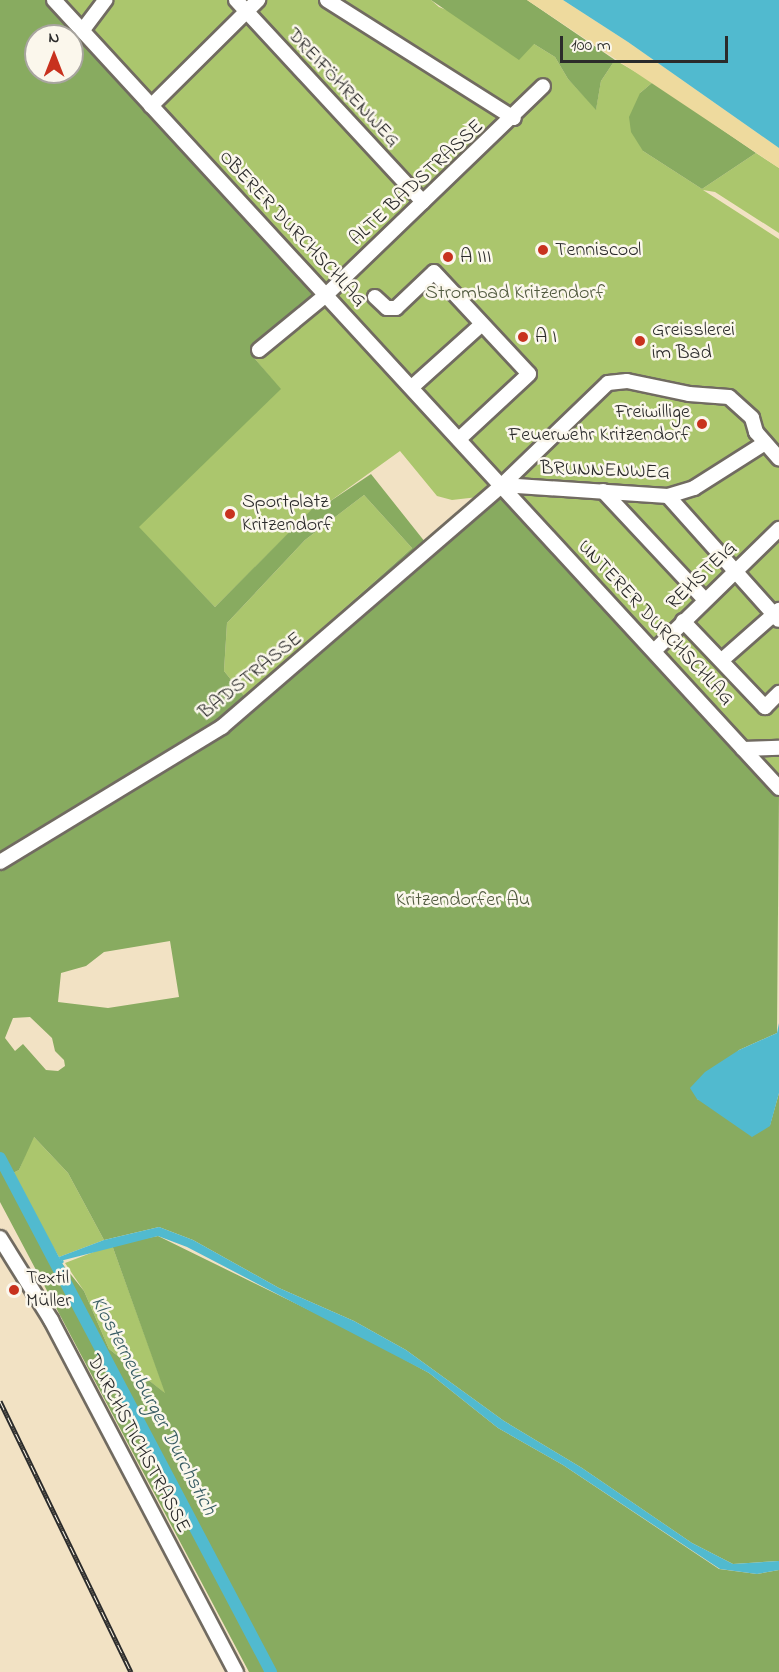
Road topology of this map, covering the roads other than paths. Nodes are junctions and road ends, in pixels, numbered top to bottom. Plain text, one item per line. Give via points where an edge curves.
1 (54, 0) edge
2 (105, 0) edge
3 (236, 0) edge
4 (258, 0) edge
5 (327, 0) edge
6 (247, 11) junction
7 (76, 24) edge
8 (84, 28) edge
9 (84, 33) edge
10 (543, 86) dead end
11 (151, 106) junction
12 (514, 118) junction
13 (423, 202) junction
14 (326, 295) junction
15 (375, 297) dead end
16 (482, 324) junction
17 (259, 350) dead end
18 (412, 387) junction
19 (459, 439) junction
20 (765, 443) junction
21 (779, 458) edge
22 (502, 485) junction
23 (603, 491) junction
24 (668, 496) junction
25 (779, 529) edge
26 (734, 572) junction
27 (704, 599) junction
28 (777, 615) edge
29 (683, 621) junction
30 (654, 651) junction
31 (722, 660) junction
32 (779, 693) edge
33 (743, 748) junction
34 (779, 748) edge
35 (779, 788) edge
36 (0, 862) edge
37 (0, 1238) edge
38 (236, 1672) edge

1 - 7 street, OBERER DURCHSCHLAG
2 - 8 street
3 - 6 street, DREIFÖHRENWEG
4 - 6 street
5 - 12 street
6 - 11 street
6 - 13 street, DREIFÖHRENWEG
9 - 11 street, OBERER DURCHSCHLAG
10 - 12 street, ALTE BADSTRASSE
11 - 14 street, OBERER DURCHSCHLAG
12 - 13 street, ALTE BADSTRASSE
13 - 14 street, ALTE BADSTRASSE
14 - 17 street, ALTE BADSTRASSE
14 - 18 street, OBERER DURCHSCHLAG
15 - 16 street via 387,309 396,308 434,272
16 - 18 street
16 - 19 street via 529,374
18 - 19 street, OBERER DURCHSCHLAG
19 - 22 street, OBERER DURCHSCHLAG
20 - 21 street
20 - 22 street, BADSTRASSE via 752,418 729,397 689,394 627,381 608,383
20 - 24 street, BRUNNENWEG via 694,488
22 - 23 street, BRUNNENWEG
22 - 30 street, UNTERER DURCHSCHLAG
22 - 36 street, BADSTRASSE via 222,727
23 - 24 street, BRUNNENWEG
23 - 27 street
24 - 26 street
25 - 26 street, REHSTEIG
26 - 27 street, REHSTEIG
26 - 28 street
27 - 29 street, REHSTEIG
28 - 31 street
29 - 30 street, REHSTEIG
29 - 31 street
30 - 33 street, UNTERER DURCHSCHLAG
31 - 32 street via 765,707
33 - 34 street
33 - 35 street, UNTERER DURCHSCHLAG
37 - 38 street, DURCHSTICHSTRASSE via 51,1320

